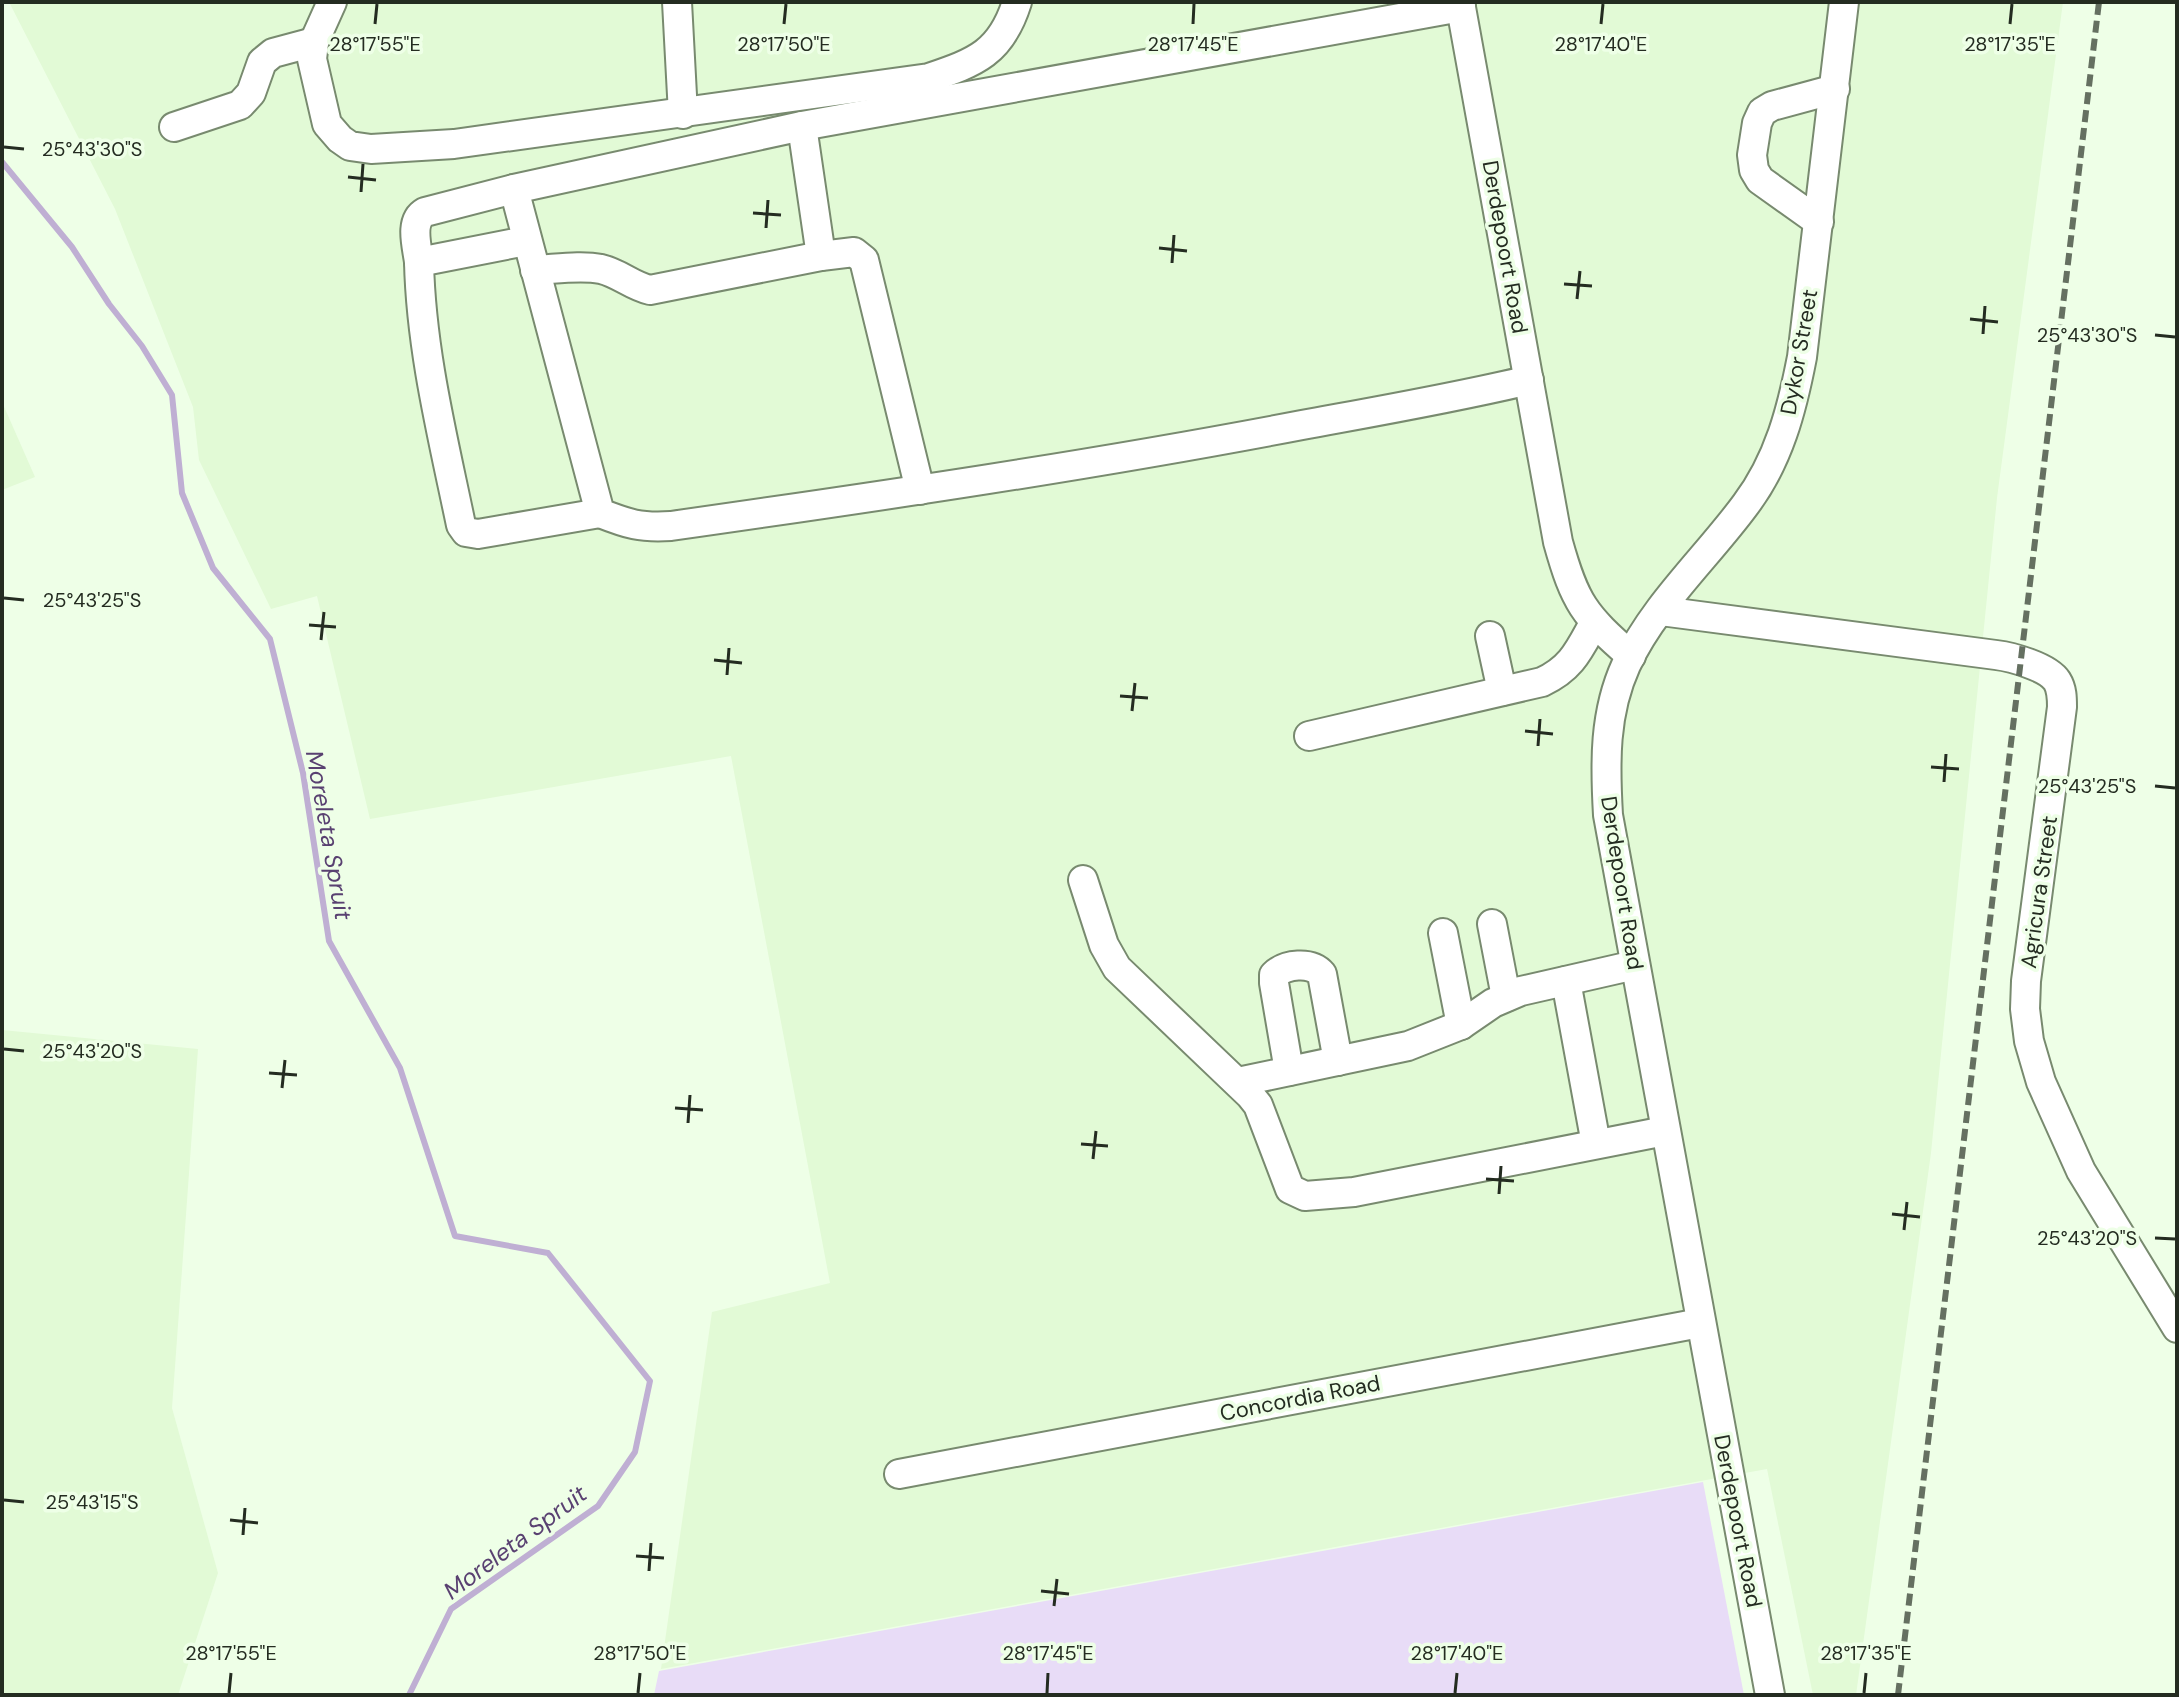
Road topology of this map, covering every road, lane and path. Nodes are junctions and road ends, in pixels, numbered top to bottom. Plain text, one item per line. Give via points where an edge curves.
1 (332, 2) edge
2 (677, 2) edge
3 (1017, 2) edge
4 (1844, 2) edge
5 (1460, 4) edge
6 (314, 42) junction
7 (1835, 89) junction
8 (683, 114) junction
9 (802, 126) junction
10 (174, 127) dead end
11 (514, 189) junction
12 (1819, 222) junction
13 (526, 241) junction
14 (821, 256) junction
15 (419, 262) junction
16 (535, 270) junction
17 (1529, 380) junction
18 (920, 490) junction
19 (600, 513) junction
20 (1661, 611) junction
21 (1594, 623) junction
22 (1490, 636) dead end
23 (1631, 656) junction
24 (1502, 691) junction
25 (1309, 736) dead end
26 (1083, 880) dead end
27 (1492, 924) dead end
28 (1443, 933) dead end
29 (1635, 965) junction
30 (1566, 981) junction
31 (1506, 997) junction
32 (1461, 1025) junction
33 (1338, 1061) junction
34 (1289, 1071) junction
35 (1238, 1082) junction
36 (1665, 1131) junction
37 (1596, 1144) junction
38 (1700, 1323) junction
39 (2177, 1328) edge
40 (899, 1474) dead end
41 (1770, 1695) edge

1 - 6 street
2 - 8 street
3 - 8 street via 999,40 981,58 929,78
4 - 7 street, Dykor Street
5 - 9 street
5 - 17 street, Derdepoort Road
6 - 8 street via 312,59 327,124 350,146 454,144
6 - 10 street via 273,53 262,62 251,93 240,105
7 - 12 street, Dykor Street
7 - 12 street via 1762,112 1752,155 1760,180
9 - 11 street
9 - 14 street
11 - 13 street
11 - 15 street via 419,216
12 - 20 street, Dykor Street via 1794,397 1777,450 1748,502
13 - 15 street
13 - 16 street
14 - 16 street via 650,290 590,267
14 - 18 street via 854,252 864,260
15 - 19 street via 426,360 466,532
16 - 19 street
17 - 18 street via 1186,447
17 - 21 street, Derdepoort Road via 1558,542 1572,587
18 - 19 street via 645,528
20 - 23 street, Dykor Street
20 - 39 street, Agricura Street via 2009,657 2056,680 2062,707 2026,981 2029,1041 2041,1082 2081,1171
21 - 23 street, Derdepoort Road
21 - 24 street via 1559,674
22 - 24 street
23 - 29 street, Derdepoort Road via 1615,696 1606,775 1608,815
24 - 25 street
26 - 35 street via 1117,968
27 - 31 street
28 - 32 street
29 - 30 street
29 - 36 street, Derdepoort Road
30 - 31 street
30 - 37 street
31 - 32 street
32 - 33 street via 1408,1046
33 - 34 street
33 - 34 street via 1322,974 1306,965 1280,969 1274,983
34 - 35 street
35 - 37 street via 1258,1105 1290,1189 1305,1196 1354,1192
36 - 37 street
36 - 38 street, Derdepoort Road
38 - 40 street, Concordia Road
38 - 41 street, Derdepoort Road

